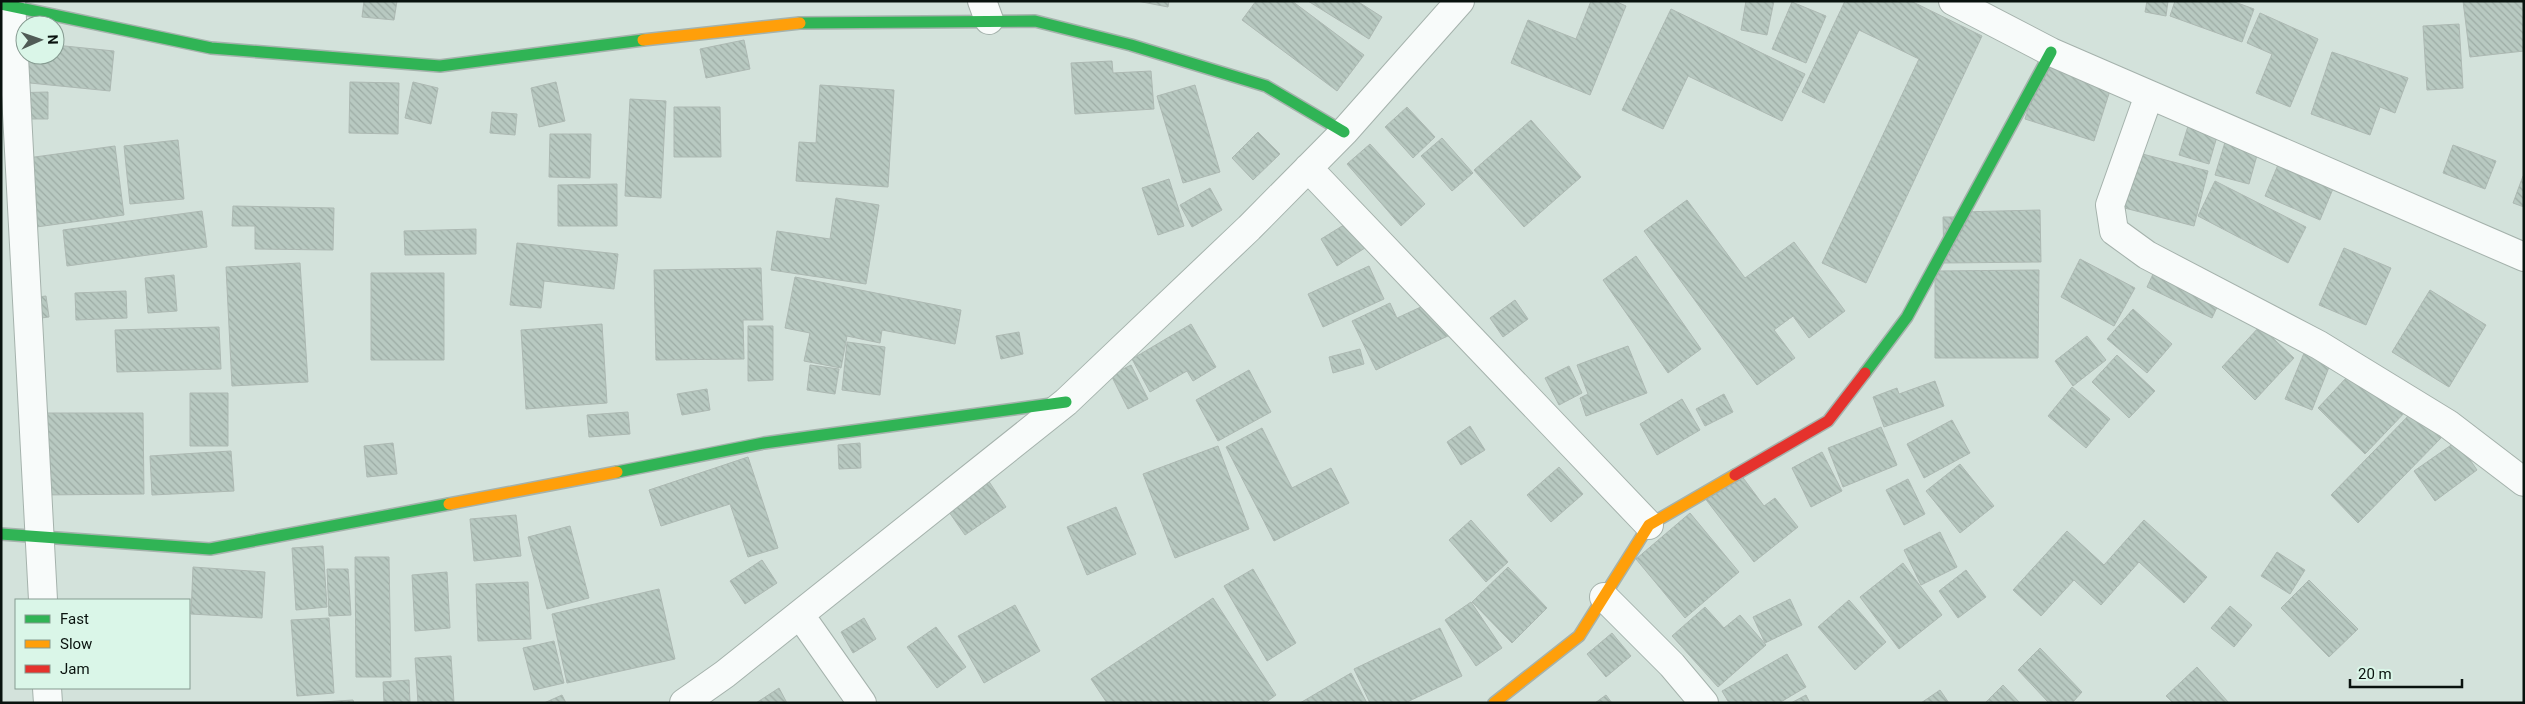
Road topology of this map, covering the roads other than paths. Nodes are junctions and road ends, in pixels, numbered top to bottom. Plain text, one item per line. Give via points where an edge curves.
1 (1460, 1) edge
2 (1954, 1) edge
3 (8, 4) edge
4 (985, 11) edge
5 (2051, 52) junction
6 (2149, 95) junction
7 (1344, 132) junction
8 (1308, 168) junction
9 (2524, 257) edge
10 (1066, 402) junction
11 (2524, 482) edge
12 (1649, 524) junction
13 (1, 534) edge
14 (39, 536) junction
15 (1604, 596) junction
16 (43, 599) edge
17 (800, 615) junction
18 (47, 689) edge
19 (48, 703) edge
20 (684, 703) edge
21 (862, 703) edge
22 (1494, 703) edge
23 (1704, 703) edge

1 - 7 street
2 - 5 street
3 - 4 street via 211,48 440,66 696,33 818,21
3 - 14 street
4 - 7 street via 1131,45 1266,86
5 - 6 street
5 - 12 street via 1907,317 1828,421
6 - 9 street
6 - 11 street via 2110,205 2114,231 2148,255 2319,346 2448,424
7 - 8 street
8 - 10 street
8 - 12 street
10 - 14 street via 764,443 210,549
10 - 17 street
12 - 15 street
13 - 14 street
14 - 16 street
15 - 22 street via 1579,636
15 - 23 street via 1672,665
17 - 20 street
17 - 21 street
18 - 19 street

